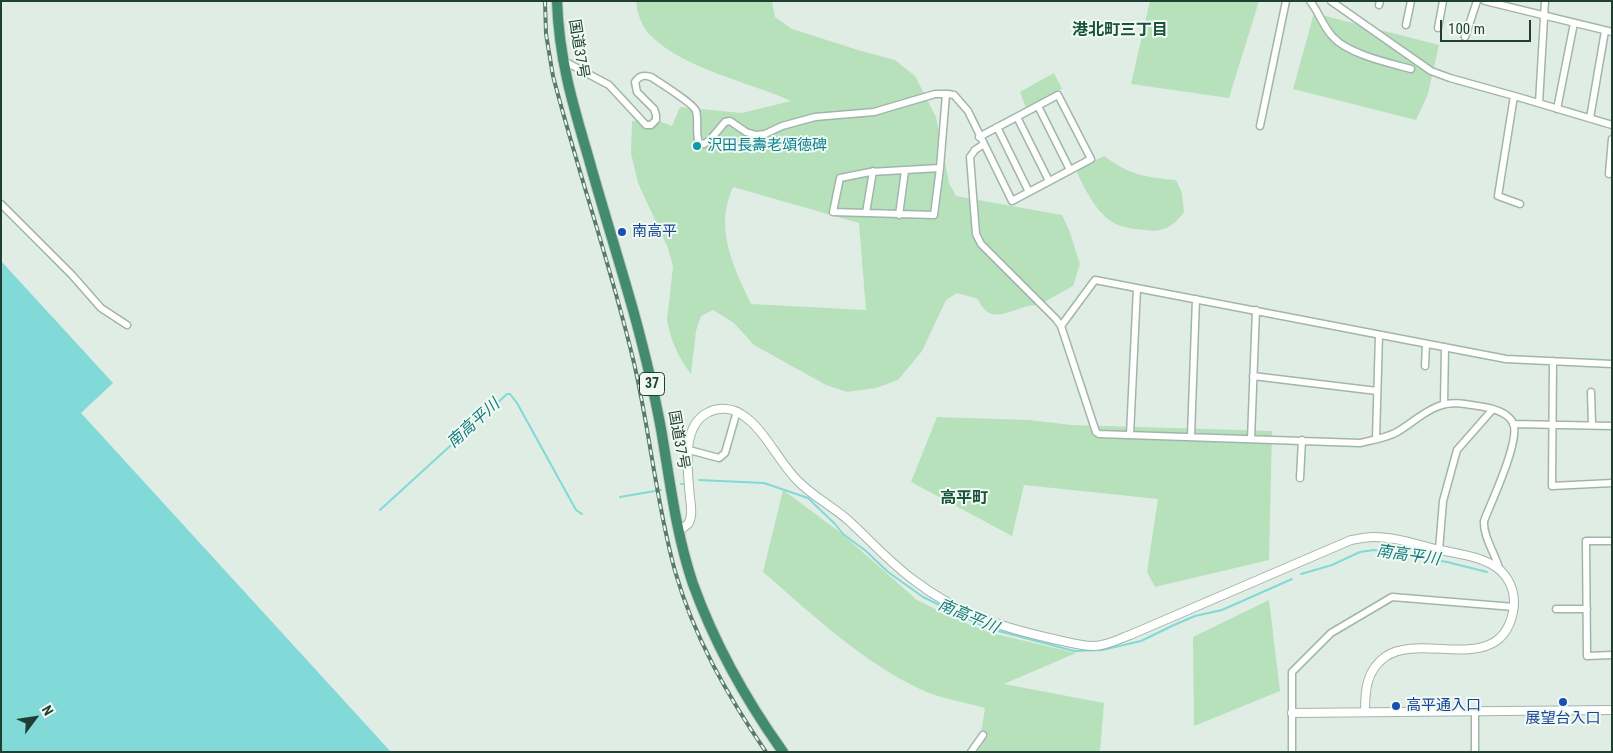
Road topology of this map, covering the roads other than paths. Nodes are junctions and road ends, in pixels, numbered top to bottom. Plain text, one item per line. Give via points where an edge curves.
1 (556, 1) edge
2 (1286, 1) edge
3 (1310, 1) edge
4 (1331, 1) edge
5 (1411, 1) edge
6 (1443, 1) edge
7 (1477, 1) edge
8 (1485, 1) edge
9 (1545, 1) edge
10 (1544, 15) junction
11 (1574, 22) junction
12 (1406, 25) dead end
13 (1438, 28) dead end
14 (1609, 31) edge
15 (1465, 37) dead end
16 (562, 60) junction
17 (1411, 69) dead end
18 (946, 94) junction
19 (1514, 96) junction
20 (1539, 103) junction
21 (1038, 106) junction
22 (1557, 109) junction
23 (1017, 117) junction
24 (1590, 118) junction
25 (1612, 125) edge
26 (1260, 126) dead end
27 (997, 127) junction
28 (979, 136) junction
29 (1612, 139) edge
30 (984, 144) junction
31 (940, 168) junction
32 (1070, 170) junction
33 (905, 171) junction
34 (873, 172) junction
35 (1609, 174) dead end
36 (1049, 181) junction
37 (1029, 192) junction
38 (1, 204) edge
39 (1520, 204) dead end
40 (866, 213) junction
41 (899, 215) junction
42 (1137, 288) junction
43 (1196, 299) junction
44 (1256, 310) junction
45 (127, 325) dead end
46 (1061, 326) junction
47 (1379, 335) junction
48 (1426, 344) junction
49 (1445, 347) junction
50 (1553, 361) junction
51 (1612, 364) edge
52 (1425, 366) dead end
53 (1253, 376) junction
54 (1377, 391) junction
55 (1591, 392) dead end
56 (1444, 404) junction
57 (1493, 409) junction
58 (737, 411) junction
59 (1514, 424) junction
60 (1553, 425) junction
61 (1592, 425) junction
62 (1612, 426) edge
63 (1130, 435) junction
64 (1191, 436) junction
65 (1251, 439) junction
66 (1376, 439) junction
67 (1302, 440) junction
68 (688, 450) junction
69 (1300, 478) dead end
70 (1612, 484) edge
71 (679, 531) junction
72 (1612, 541) edge
73 (1439, 550) junction
74 (1500, 571) junction
75 (1514, 607) junction
76 (1556, 609) dead end
77 (1587, 609) junction
78 (1612, 655) edge
79 (1612, 710) edge
80 (1475, 711) junction
81 (1365, 712) junction
82 (1292, 713) junction
83 (983, 735) dead end
84 (783, 752) edge
85 (971, 752) edge
86 (1292, 752) edge
87 (1475, 752) edge

1 - 16 highway, 国道37号 / 37
2 - 26 street
3 - 17 street via 1332,37 1344,46
4 - 19 street via 1431,71
5 - 12 street
6 - 13 street
7 - 15 street
8 - 10 street
9 - 10 street
10 - 11 street
10 - 20 street
11 - 14 street
11 - 22 street
14 - 24 street
16 - 18 street via 609,84 646,125 656,120 656,115 637,92 635,82 638,77 651,76 694,107 696,136 704,144 725,122 730,121 756,135 765,134 815,117 874,112 935,94
16 - 71 highway, 国道37号 / 37 via 645,356
18 - 28 street via 954,95 968,111
18 - 31 street
19 - 20 street
19 - 39 street via 1498,196
20 - 22 street
21 - 23 street
21 - 32 street
21 - 32 street via 1058,95 1091,160
22 - 24 street
23 - 27 street
23 - 36 street
24 - 25 street
27 - 28 street
27 - 37 street
28 - 30 street
29 - 35 street
30 - 37 street via 1012,201
30 - 46 street via 970,157 976,234 981,244
31 - 33 street
31 - 41 street via 934,215
32 - 36 street
33 - 34 street
33 - 41 street
34 - 40 street
34 - 40 street via 840,178 833,212
36 - 37 street
38 - 45 street via 101,308
40 - 41 street
42 - 43 street
42 - 46 street via 1095,280
42 - 63 street
43 - 44 street
43 - 64 street
44 - 47 street
44 - 53 street
46 - 63 street via 1096,432
47 - 48 street
47 - 54 street
48 - 49 street
48 - 52 street
49 - 50 street via 1506,359
49 - 56 street
50 - 51 street
50 - 60 street
53 - 54 street
53 - 65 street
54 - 66 street
55 - 61 street
56 - 57 street via 1459,403
56 - 66 street via 1396,432
57 - 59 street
57 - 73 street via 1457,450 1443,501
58 - 68 street via 720,408 700,418 690,432
58 - 68 street via 725,453 719,458
58 - 73 street via 758,429 798,482 843,516 916,582 977,618 1072,644 1094,646 1130,635 1350,540 1384,537
59 - 60 street
59 - 74 street via 1514,444 1483,527
60 - 61 street
60 - 70 street via 1552,486
61 - 62 street
63 - 64 street
64 - 65 street
65 - 67 street
66 - 67 street via 1360,443
67 - 69 street
68 - 71 street via 691,514 688,524
71 - 84 highway, 国道37号 / 37 via 693,584 723,654 736,681
72 - 77 street via 1586,541
73 - 74 street via 1482,560
74 - 75 street via 1512,587
75 - 81 street via 1504,633 1482,648 1403,650 1386,656 1368,680
75 - 82 street via 1392,597 1331,633 1292,672
76 - 77 street
77 - 78 street via 1587,656
79 - 80 street
80 - 81 street
80 - 87 street
81 - 82 street
82 - 86 street
83 - 85 street

